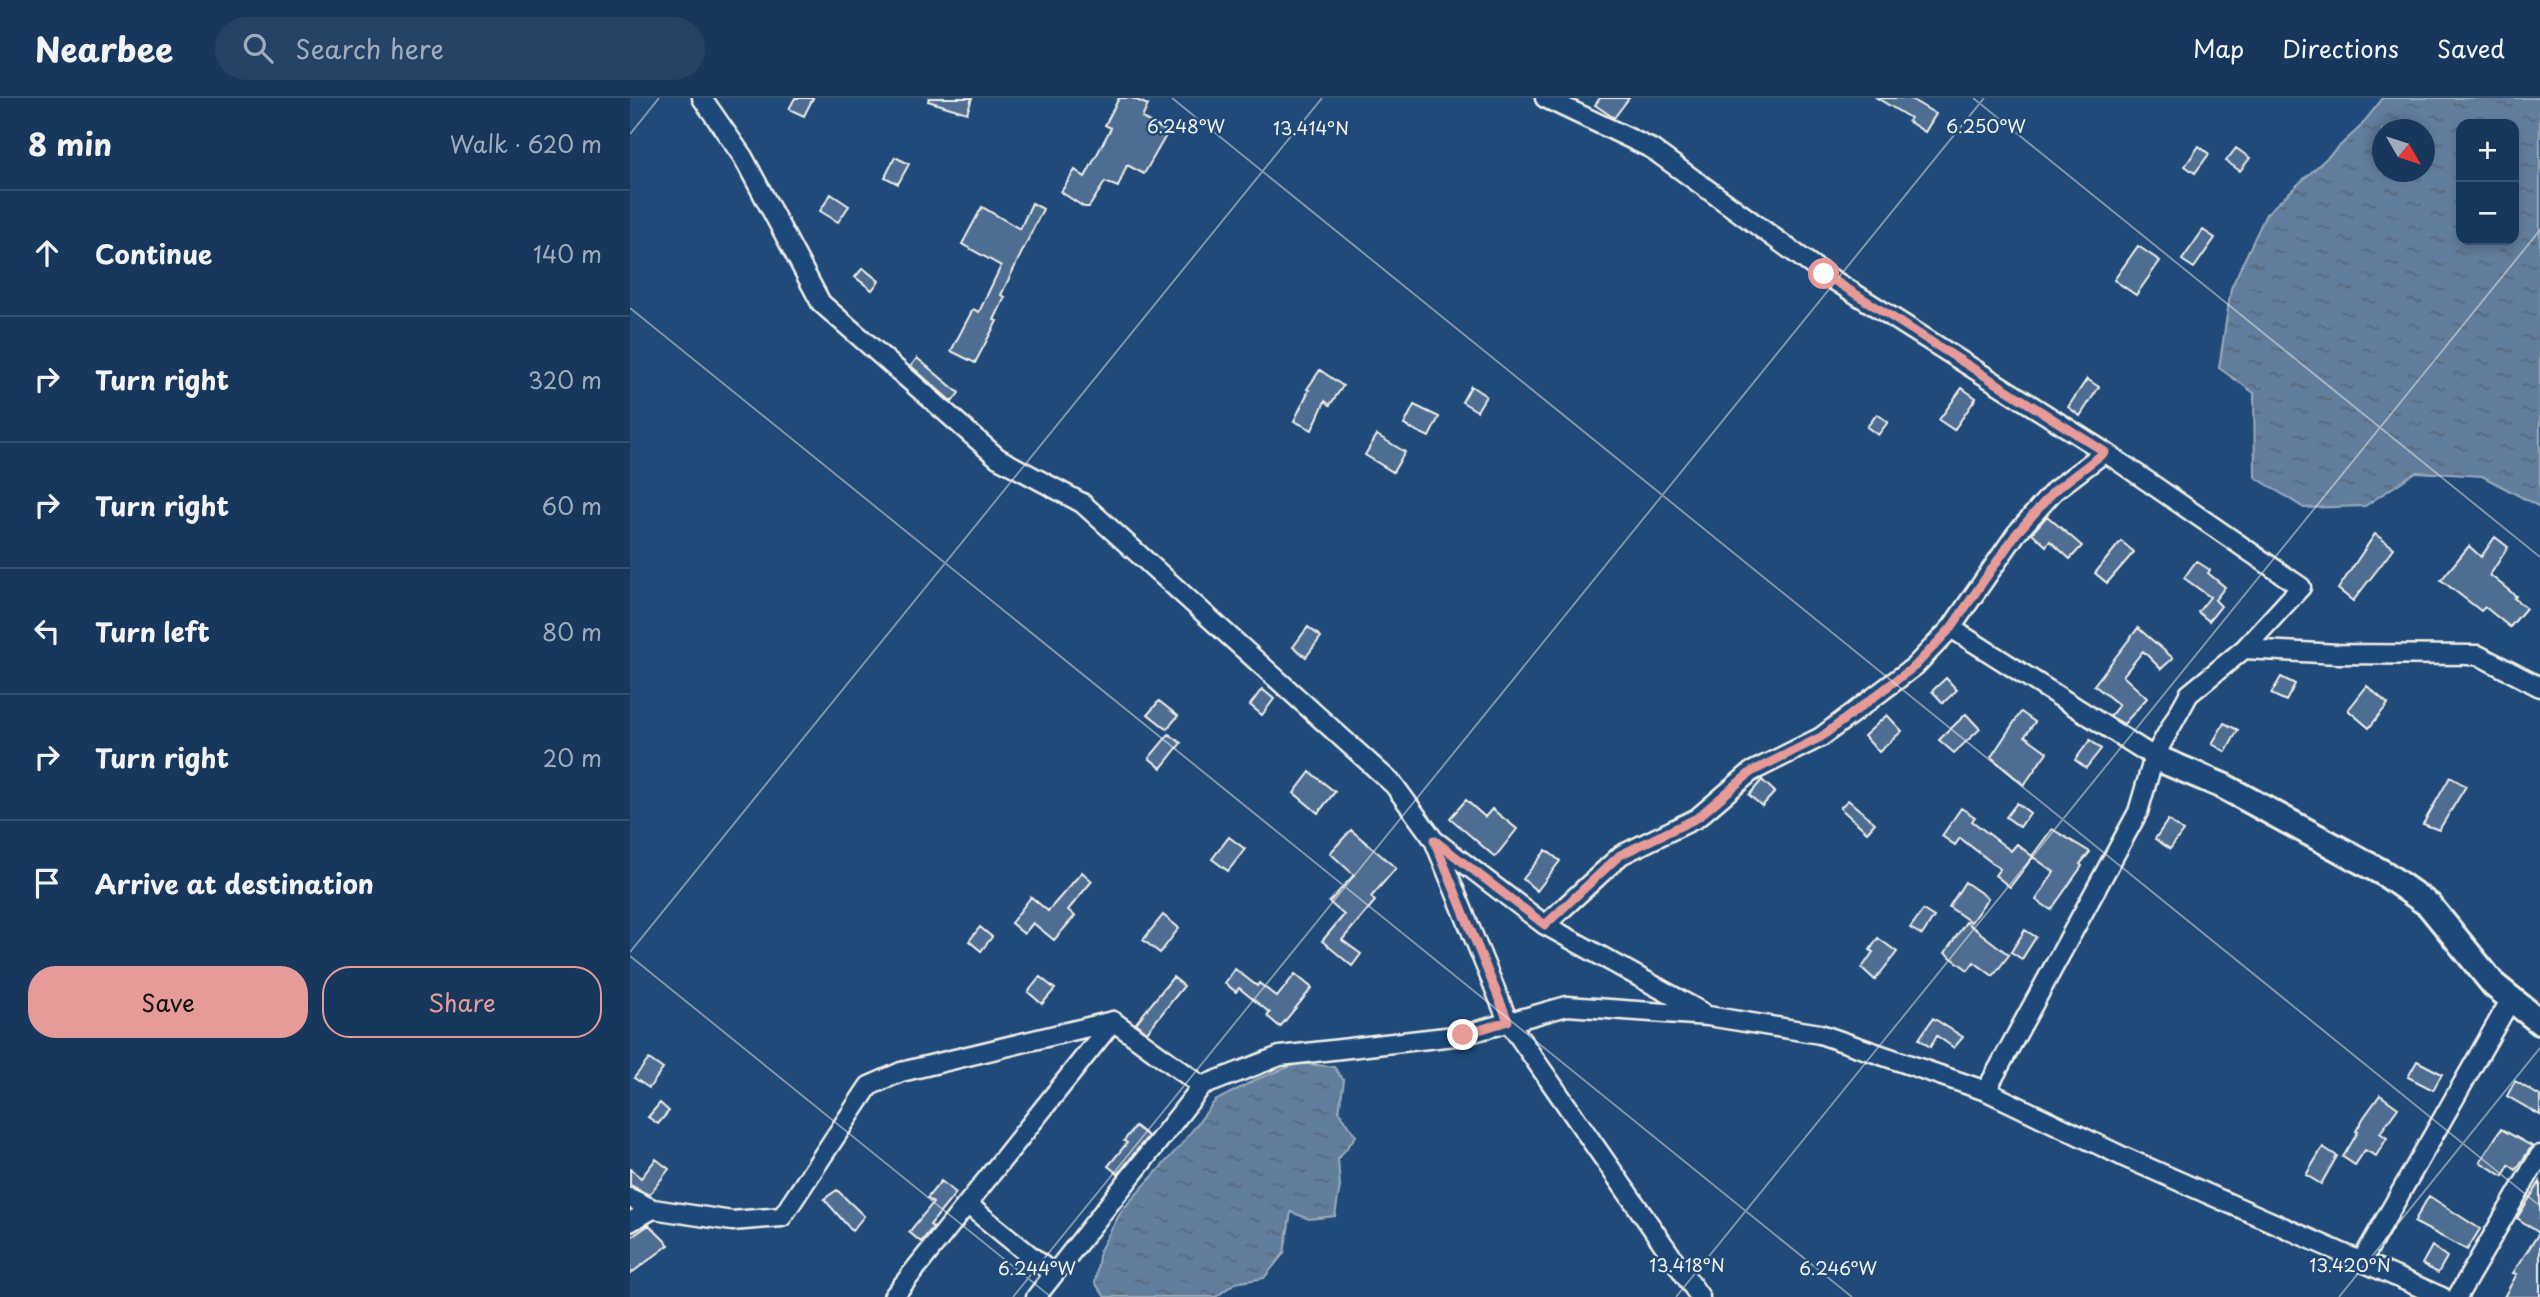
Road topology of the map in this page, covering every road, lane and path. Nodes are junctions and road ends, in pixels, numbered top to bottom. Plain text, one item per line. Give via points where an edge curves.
1 (702, 98) edge
2 (1545, 98) edge
3 (2105, 452) junction
4 (1951, 628) junction
5 (2244, 649) junction
6 (2540, 687) edge
7 (2154, 757) junction
8 (1434, 840) junction
9 (1545, 925) junction
10 (2511, 999) junction
11 (1708, 1016) junction
12 (1113, 1021) junction
13 (1508, 1021) junction
14 (2540, 1022) edge
15 (1202, 1086) junction
16 (1986, 1091) junction
17 (2540, 1155) edge
18 (630, 1198) edge
19 (967, 1204) junction
20 (653, 1209) junction
21 (630, 1222) edge
22 (2361, 1262) junction
23 (1053, 1274) junction
24 (893, 1297) edge
25 (1036, 1297) edge
26 (1700, 1297) edge
27 (2442, 1297) edge
28 (2457, 1297) edge

1 - 8 street via 743,157 821,303 998,458 1082,503 1394,785
2 - 3 street via 1652,149 1824,274
3 - 4 street via 2054,491 2016,534
3 - 5 street via 2301,587
4 - 7 street
4 - 9 street via 1915,666 1821,737 1751,772 1697,818 1620,855
5 - 6 street via 2478,655
5 - 7 street via 2189,694
7 - 10 street via 2223,786 2385,874 2430,905 2494,985
7 - 16 street via 2138,812
8 - 9 street
8 - 13 street
9 - 11 street
10 - 14 street
10 - 22 street
11 - 13 street via 1567,1006
11 - 16 street via 1820,1034
12 - 15 street
12 - 19 street
12 - 20 street via 901,1072 869,1086 782,1217 732,1221
13 - 15 street via 1463,1035 1280,1056
13 - 26 street
15 - 23 street
16 - 22 street
17 - 28 street
18 - 20 street
19 - 23 street
19 - 24 street
20 - 21 street
22 - 27 street
23 - 25 street

